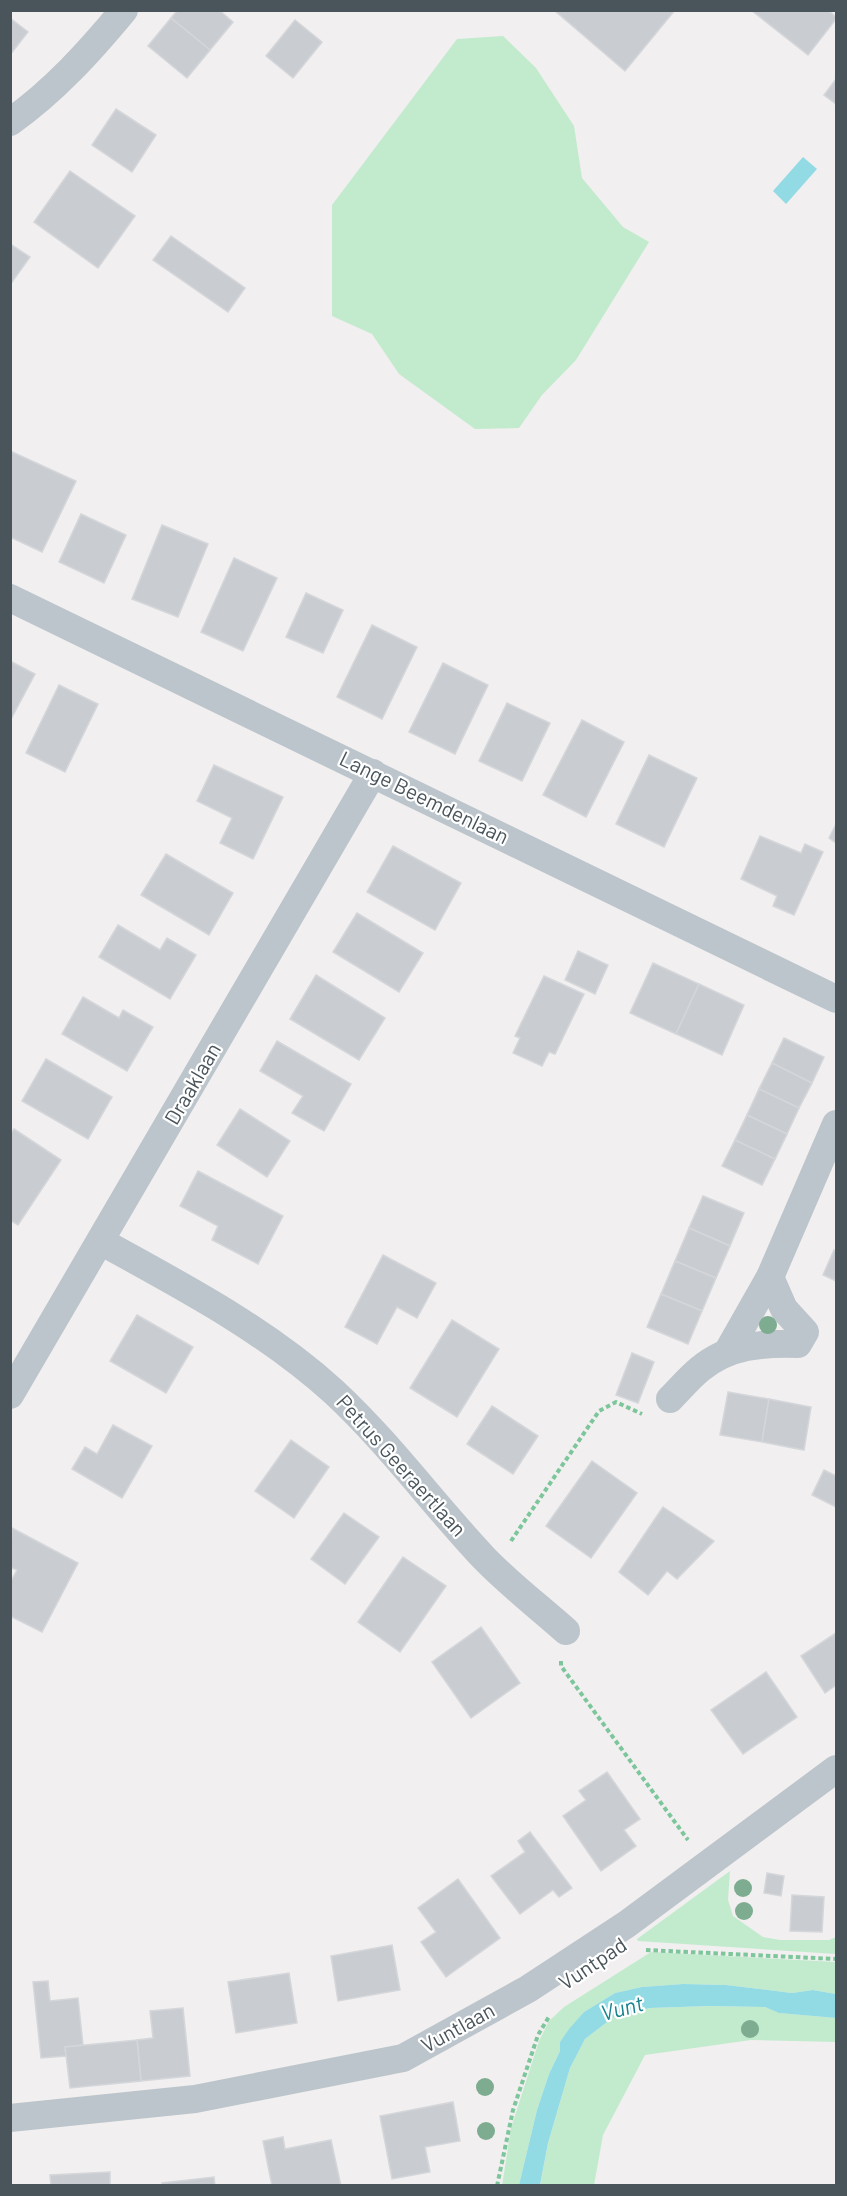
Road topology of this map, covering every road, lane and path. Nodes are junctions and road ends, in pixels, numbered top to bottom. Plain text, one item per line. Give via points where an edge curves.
1 (124, 10) edge
2 (10, 122) edge
3 (10, 598) edge
4 (374, 773) junction
5 (837, 999) edge
6 (837, 1124) edge
7 (102, 1242) junction
8 (770, 1277) junction
9 (728, 1351) junction
10 (10, 1395) edge
11 (670, 1399) joint
12 (494, 1567) junction
13 (566, 1631) joint
14 (837, 1768) edge
15 (706, 1866) junction
16 (638, 1949) dead end
17 (837, 1959) edge
18 (554, 2010) dead end
19 (10, 2118) edge
20 (497, 2186) edge

1 - 2 street via 38,103
3 - 4 street, Lange Beemdenlaan
4 - 5 street, Lange Beemdenlaan
4 - 7 street, Draaklaan
6 - 8 street
7 - 10 street, Draaklaan
7 - 12 street, Petrus Geeraertlaan via 208,1300 333,1392 374,1432
8 - 9 street
8 - 9 street via 783,1309 805,1332 798,1344 765,1343
9 - 11 street via 700,1368
11 - 12 path via 651,1418 616,1402 599,1411
12 - 13 street, Petrus Geeraertlaan
13 - 15 path via 561,1666
14 - 15 street, Vuntlaan
15 - 19 street, Vuntlaan via 528,1989 403,2058 195,2099
16 - 17 path, Vuntpad
18 - 20 path, Vuntpad via 538,2035 513,2110

